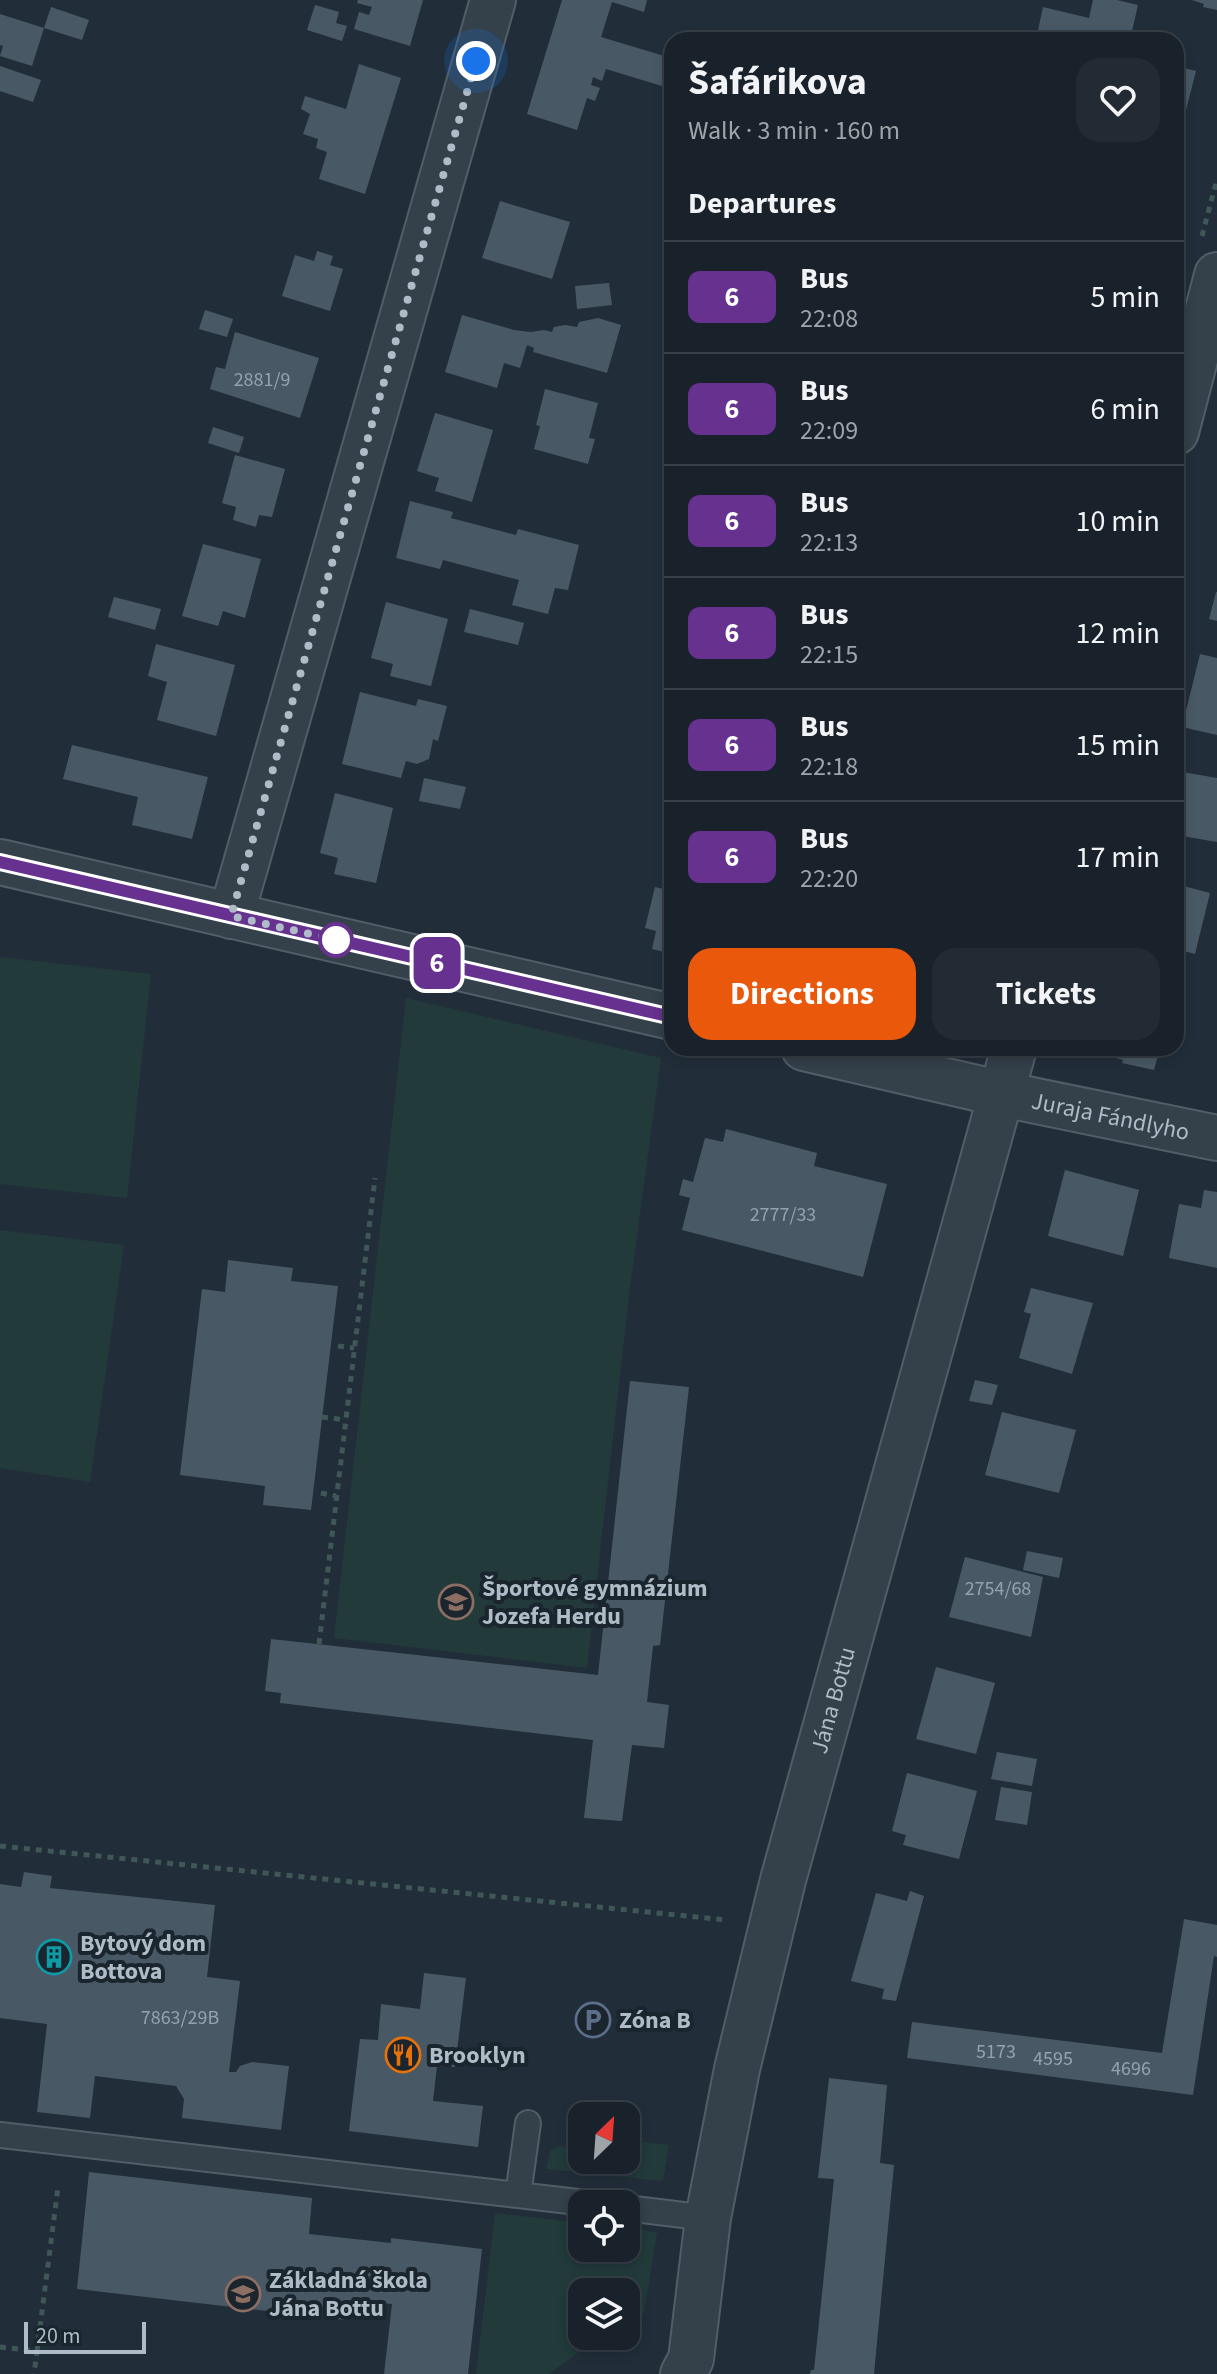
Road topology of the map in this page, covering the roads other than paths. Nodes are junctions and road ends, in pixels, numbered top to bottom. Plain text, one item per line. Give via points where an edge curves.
1 (493, 0) edge
2 (1217, 275) edge
3 (1184, 401) edge
4 (0, 862) edge
5 (231, 916) junction
6 (664, 1015) edge
7 (838, 1056) edge
8 (1012, 1056) edge
9 (1002, 1094) junction
10 (1217, 1138) edge
11 (528, 2123) dead end
12 (0, 2135) edge
13 (518, 2195) junction
14 (568, 2201) edge
15 (640, 2210) edge
16 (708, 2218) junction
17 (690, 2369) edge

1 - 5 street
2 - 3 street
4 - 5 street
5 - 6 street
7 - 9 street, Juraja Fándlyho
8 - 9 street, Jána Bottu
9 - 10 street, Juraja Fándlyho
9 - 16 street, Jána Bottu via 783,1880
11 - 13 lane
12 - 13 lane
13 - 14 lane
15 - 16 lane
16 - 17 street, Jána Bottu

